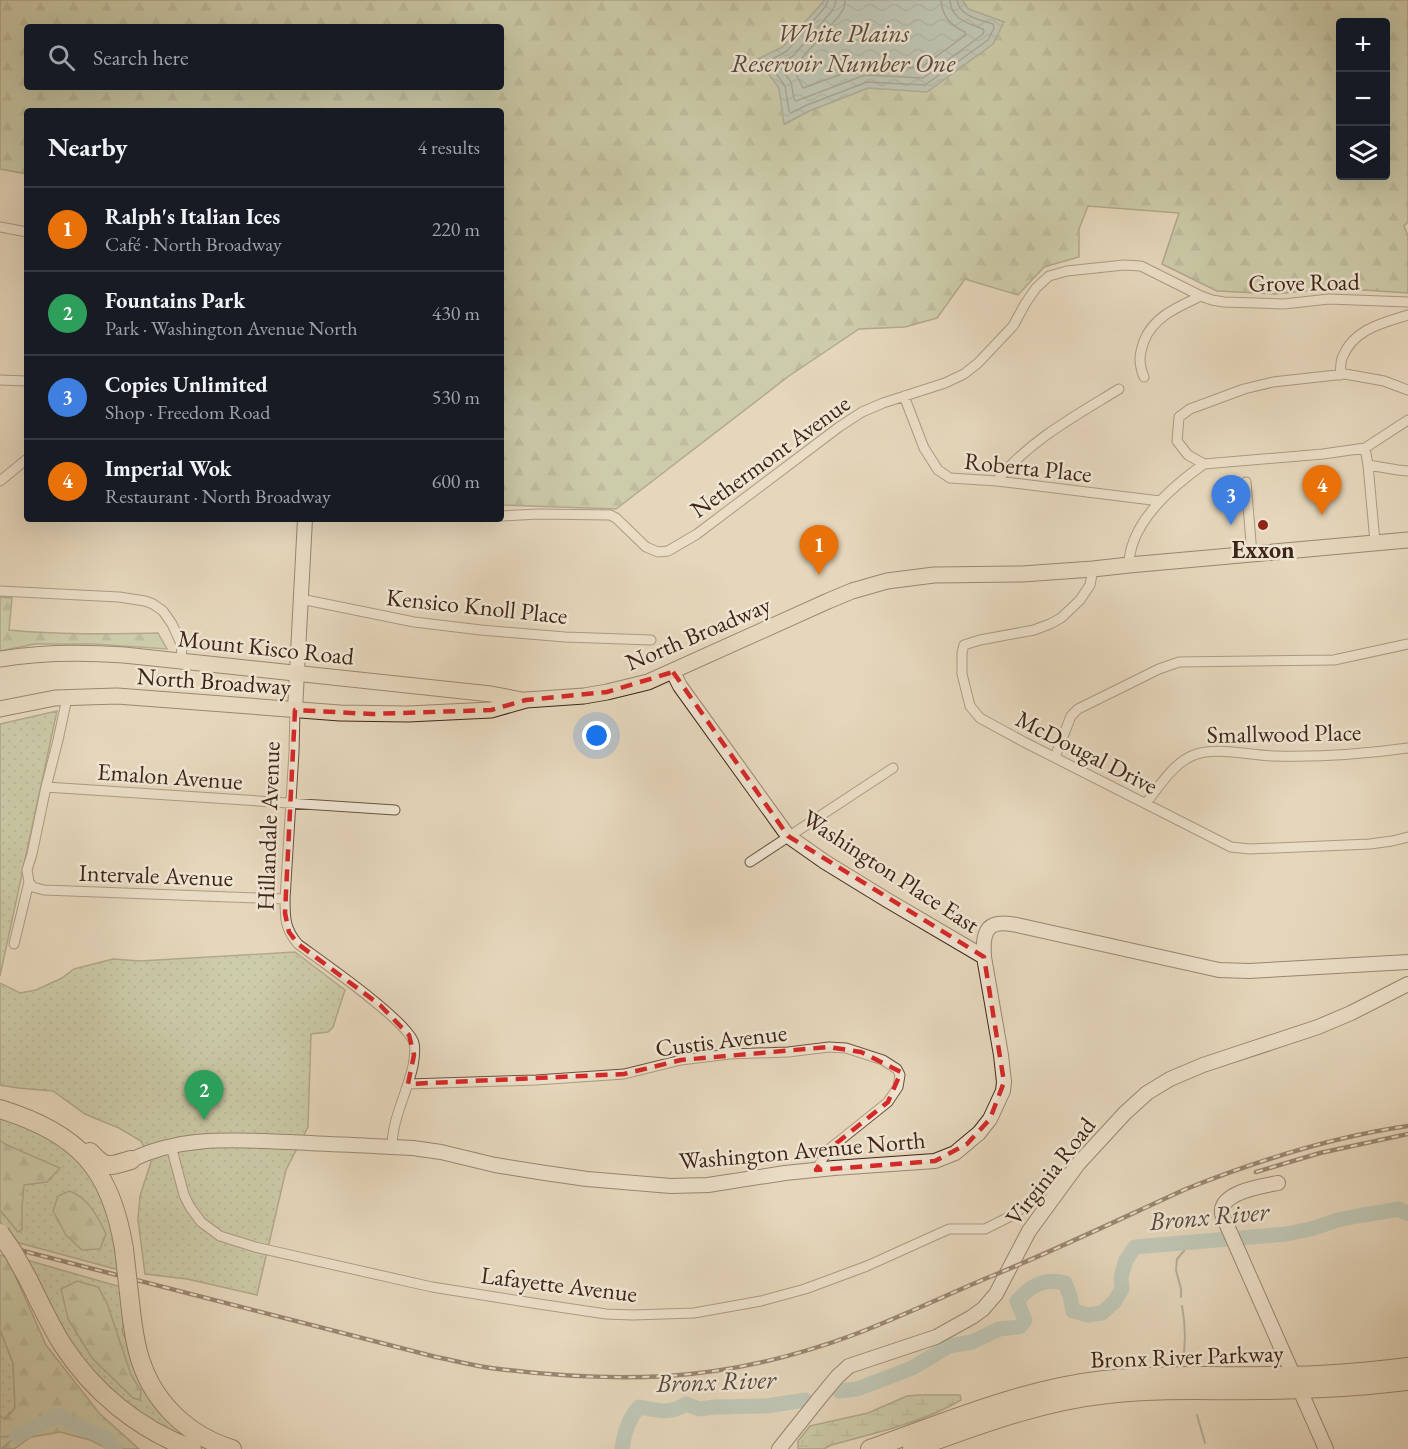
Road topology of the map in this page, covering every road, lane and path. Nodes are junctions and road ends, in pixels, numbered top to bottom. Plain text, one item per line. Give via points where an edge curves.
1 (0, 227) edge
2 (24, 231) edge
3 (1201, 296) junction
4 (1408, 302) edge
5 (1408, 315) edge
6 (1340, 375) junction
7 (1144, 378) dead end
8 (0, 380) edge
9 (24, 381) edge
10 (1119, 389) dead end
11 (1408, 390) edge
12 (904, 396) junction
13 (1408, 420) edge
14 (1365, 451) junction
15 (24, 461) edge
16 (1204, 464) junction
17 (1368, 465) junction
18 (1408, 471) edge
19 (0, 481) edge
20 (997, 481) junction
21 (1246, 482) dead end
22 (1160, 501) junction
23 (504, 516) edge
24 (305, 522) edge
25 (1408, 540) edge
26 (1375, 542) junction
27 (1252, 554) junction
28 (1129, 565) junction
29 (1093, 569) junction
30 (0, 591) edge
31 (301, 599) junction
32 (651, 640) dead end
33 (1408, 644) edge
34 (0, 659) edge
35 (181, 661) junction
36 (673, 672) junction
37 (297, 674) junction
38 (67, 698) junction
39 (526, 700) junction
40 (0, 709) edge
41 (295, 710) junction
42 (1408, 748) edge
43 (1055, 757) junction
44 (893, 768) dead end
45 (46, 787) junction
46 (291, 803) junction
47 (1146, 803) junction
48 (395, 810) dead end
49 (788, 836) junction
50 (1408, 837) edge
51 (750, 862) dead end
52 (28, 882) junction
53 (285, 899) junction
54 (14, 945) dead end
55 (984, 957) junction
56 (1408, 962) edge
57 (1408, 984) edge
58 (408, 1084) junction
59 (0, 1109) edge
60 (32, 1120) junction
61 (171, 1146) junction
62 (392, 1147) junction
63 (131, 1160) junction
64 (1078, 1164) junction
65 (816, 1170) junction
66 (1278, 1182) dead end
67 (0, 1233) edge
68 (123, 1245) junction
69 (1408, 1367) edge
70 (1408, 1381) edge
71 (1297, 1383) junction
72 (192, 1449) edge
73 (232, 1449) edge
74 (779, 1449) edge
75 (870, 1449) edge
76 (912, 1449) edge
77 (1326, 1449) edge

1 - 2 street
3 - 4 street, Grove Road via 1250,304 1329,299
3 - 7 street via 1176,308 1148,332 1139,358
3 - 12 street, Nethermont Avenue via 1141,266 1067,271 1049,276 1036,288 1013,326 978,363 945,383
5 - 6 street, Grove Road via 1376,325 1353,340 1342,358
6 - 11 street via 1384,381
6 - 16 street via 1263,384 1190,408 1179,417 1177,441 1188,455
8 - 9 street
10 - 20 street via 1050,433
12 - 20 street, Roberta Place via 924,448 938,470 950,478
12 - 23 street, Nethermont Avenue via 854,417 697,534 668,551 646,547 610,515
13 - 14 street
14 - 16 street
14 - 17 street
15 - 19 street
16 - 22 street
17 - 18 street
17 - 26 street
20 - 22 street, Roberta Place
21 - 27 street
22 - 28 street via 1136,534
24 - 31 street, Hillandale Avenue
25 - 26 main road, North Broadway
26 - 27 main road, North Broadway
27 - 28 main road, North Broadway
28 - 29 main road, North Broadway
29 - 36 main road, North Broadway via 934,575 877,584 828,601
29 - 43 street, McDougal Drive via 1090,585 1080,600 1060,618 1034,630 968,643 963,648 962,674 974,712
30 - 35 street via 119,597 153,604 172,624 182,646
31 - 32 street, Kensico Knoll Place via 470,629
31 - 37 street, Hillandale Avenue
33 - 43 street via 1334,660 1179,662 1078,710 1071,716
34 - 35 main road, Mount Kisco Road via 87,652
35 - 37 main road, Mount Kisco Road
36 - 39 main road, North Broadway via 607,692
36 - 49 street, Washington Place East
37 - 39 main road, Mount Kisco Road
37 - 41 street, Hillandale Avenue
38 - 40 main road, North Broadway
38 - 41 main road, North Broadway via 117,696
38 - 45 street
39 - 41 main road, North Broadway via 491,710 408,714
41 - 46 street, Hillandale Avenue
42 - 47 street, Smallwood Place via 1303,756 1196,754 1170,773
43 - 47 street, McDougal Drive
44 - 49 street
45 - 46 street, Emalon Avenue
45 - 52 street via 27,870
46 - 48 street, Emalon Avenue
46 - 53 street, Hillandale Avenue
47 - 50 street, McDougal Drive via 1231,847 1370,844
49 - 51 street
49 - 55 street, Washington Place East
52 - 53 street, Intervale Avenue via 44,890
52 - 54 street
53 - 58 street, Hillandale Avenue via 286,922 298,944 380,1005 409,1035 414,1055
55 - 56 street, Washington Avenue North via 987,931 1004,923 1219,970
55 - 65 street, Washington Avenue North via 1004,1082 1001,1098 979,1133 955,1153 935,1161
57 - 64 street, Virginia Road via 1318,1028 1170,1079 1125,1113
58 - 62 street, Hillandale Avenue via 392,1133
58 - 65 street, Custis Avenue via 624,1074 681,1060 829,1047 861,1052 897,1069 898,1086 888,1102 828,1150
59 - 60 highway
60 - 63 highway via 70,1135 102,1164
60 - 68 highway via 66,1139 95,1168 114,1203
61 - 62 street, Washington Avenue North via 231,1140
61 - 63 street, Washington Avenue North
61 - 64 street, Lafayette Avenue via 183,1195 201,1222 220,1236 432,1287 633,1315 694,1313 761,1301 867,1266 949,1229 985,1229 1013,1215
62 - 65 street, Washington Avenue North via 441,1152 587,1179 671,1186 708,1185
63 - 68 highway via 114,1178
64 - 74 street, Virginia Road via 1029,1231 996,1294 983,1309 936,1336 849,1366
66 - 71 street via 1240,1192 1224,1202 1221,1210
67 - 72 highway, bridge via 60,1342 80,1369 121,1410 162,1436
68 - 73 highway, bridge via 137,1347 151,1383 163,1403 193,1431
69 - 71 highway, Bronx River Parkway
70 - 71 highway, Bronx River Parkway via 1354,1387
71 - 75 highway, Bronx River Parkway via 1142,1377 1103,1380 1026,1395
71 - 76 highway, Bronx River Parkway via 1062,1401 1017,1412
71 - 77 street

